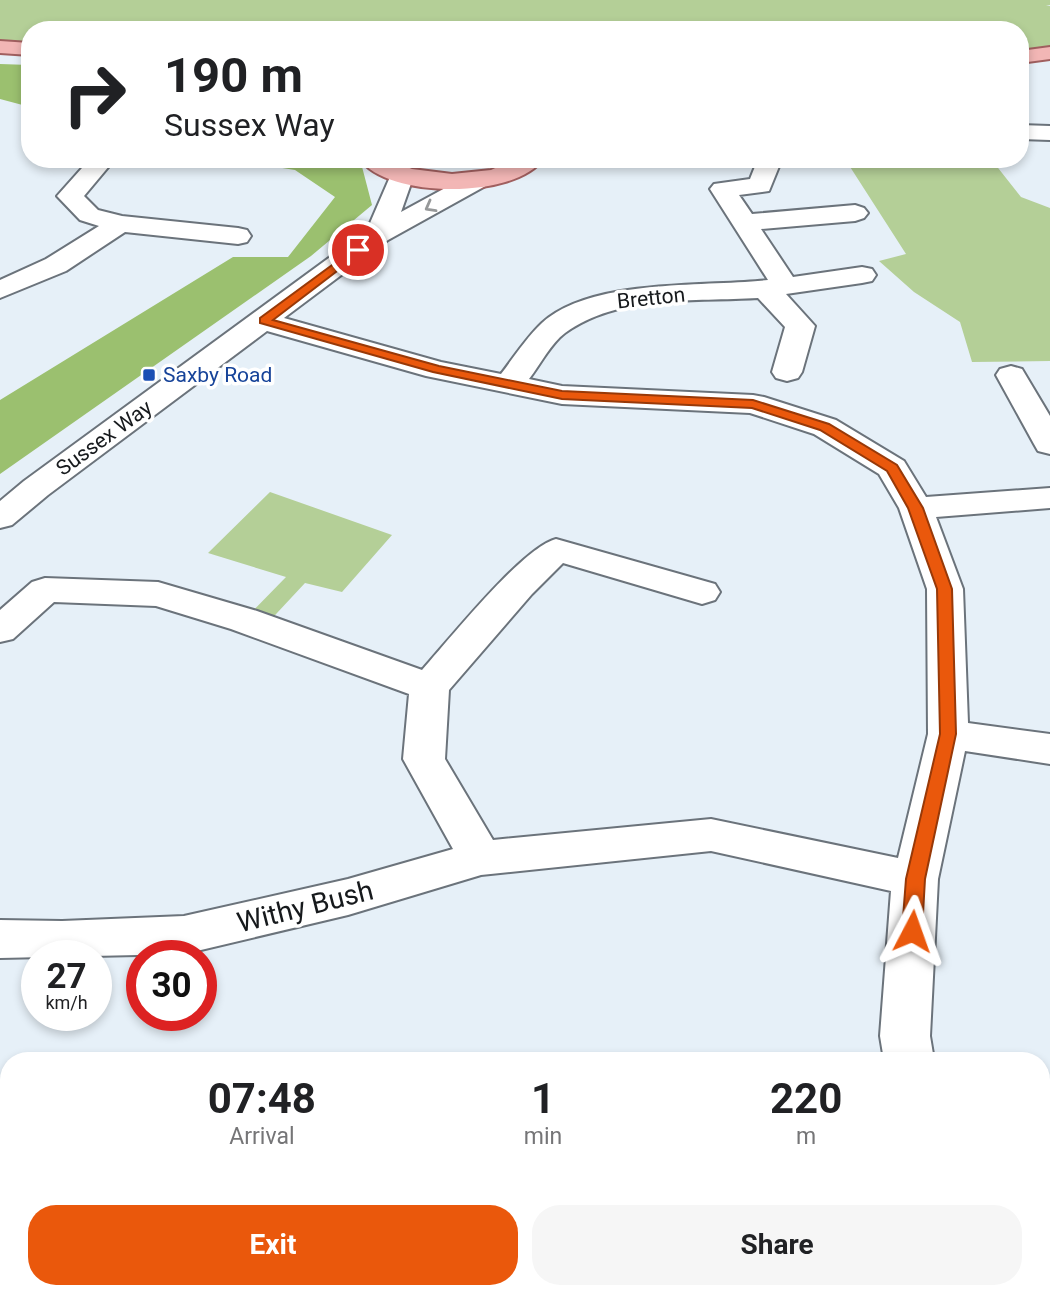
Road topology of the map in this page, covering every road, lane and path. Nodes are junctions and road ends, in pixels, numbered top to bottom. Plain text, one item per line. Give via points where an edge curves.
1 (0, 47) edge
2 (21, 48) edge
3 (1050, 53) edge
4 (1029, 56) edge
5 (1029, 132) edge
6 (1050, 132) edge
7 (95, 168) edge
8 (383, 168) edge
9 (515, 168) edge
10 (766, 168) edge
11 (402, 175) junction
12 (480, 179) junction
13 (856, 213) dead end
14 (744, 223) junction
15 (120, 224) junction
16 (379, 234) junction
17 (238, 236) dead end
18 (95, 241) junction
19 (140, 252) dead end
20 (862, 275) dead end
21 (775, 287) junction
22 (0, 290) edge
23 (264, 321) junction
24 (787, 372) dead end
25 (1011, 375) dead end
26 (509, 384) junction
27 (1050, 444) edge
28 (1049, 501) edge
29 (916, 508) junction
30 (0, 518) edge
31 (702, 592) dead end
32 (0, 630) edge
33 (429, 687) junction
34 (948, 734) junction
35 (1050, 749) edge
36 (481, 858) junction
37 (915, 879) junction
38 (0, 939) edge
39 (908, 1052) edge

1 - 2 main road
3 - 4 main road
5 - 6 street
7 - 15 street via 70,196 89,215
8 - 11 main road
9 - 12 main road
10 - 14 street via 760,186 723,189
11 - 12 main road via 426,180
11 - 16 street
12 -> 16 street, Sussex Way
13 - 14 street
14 - 21 street
15 - 17 street
15 - 18 street
16 - 23 street, Sussex Way
18 - 19 street
18 - 22 street
20 - 21 street, Bretton
21 - 24 street via 800,326
21 - 26 street, Bretton via 631,297 592,306 553,328
23 - 26 street via 438,370
23 - 30 street, Sussex Way
25 - 27 street
26 - 29 street via 562,395 753,404 825,427 892,468
28 - 29 street
29 - 34 street via 945,589
31 - 33 street via 556,550
32 - 33 street via 45,590 158,594
33 - 36 street via 424,759
34 - 35 street
34 - 37 street
36 - 37 street, Withy Bush via 711,835
36 - 38 street, Withy Bush via 348,897 184,935
37 - 39 street

